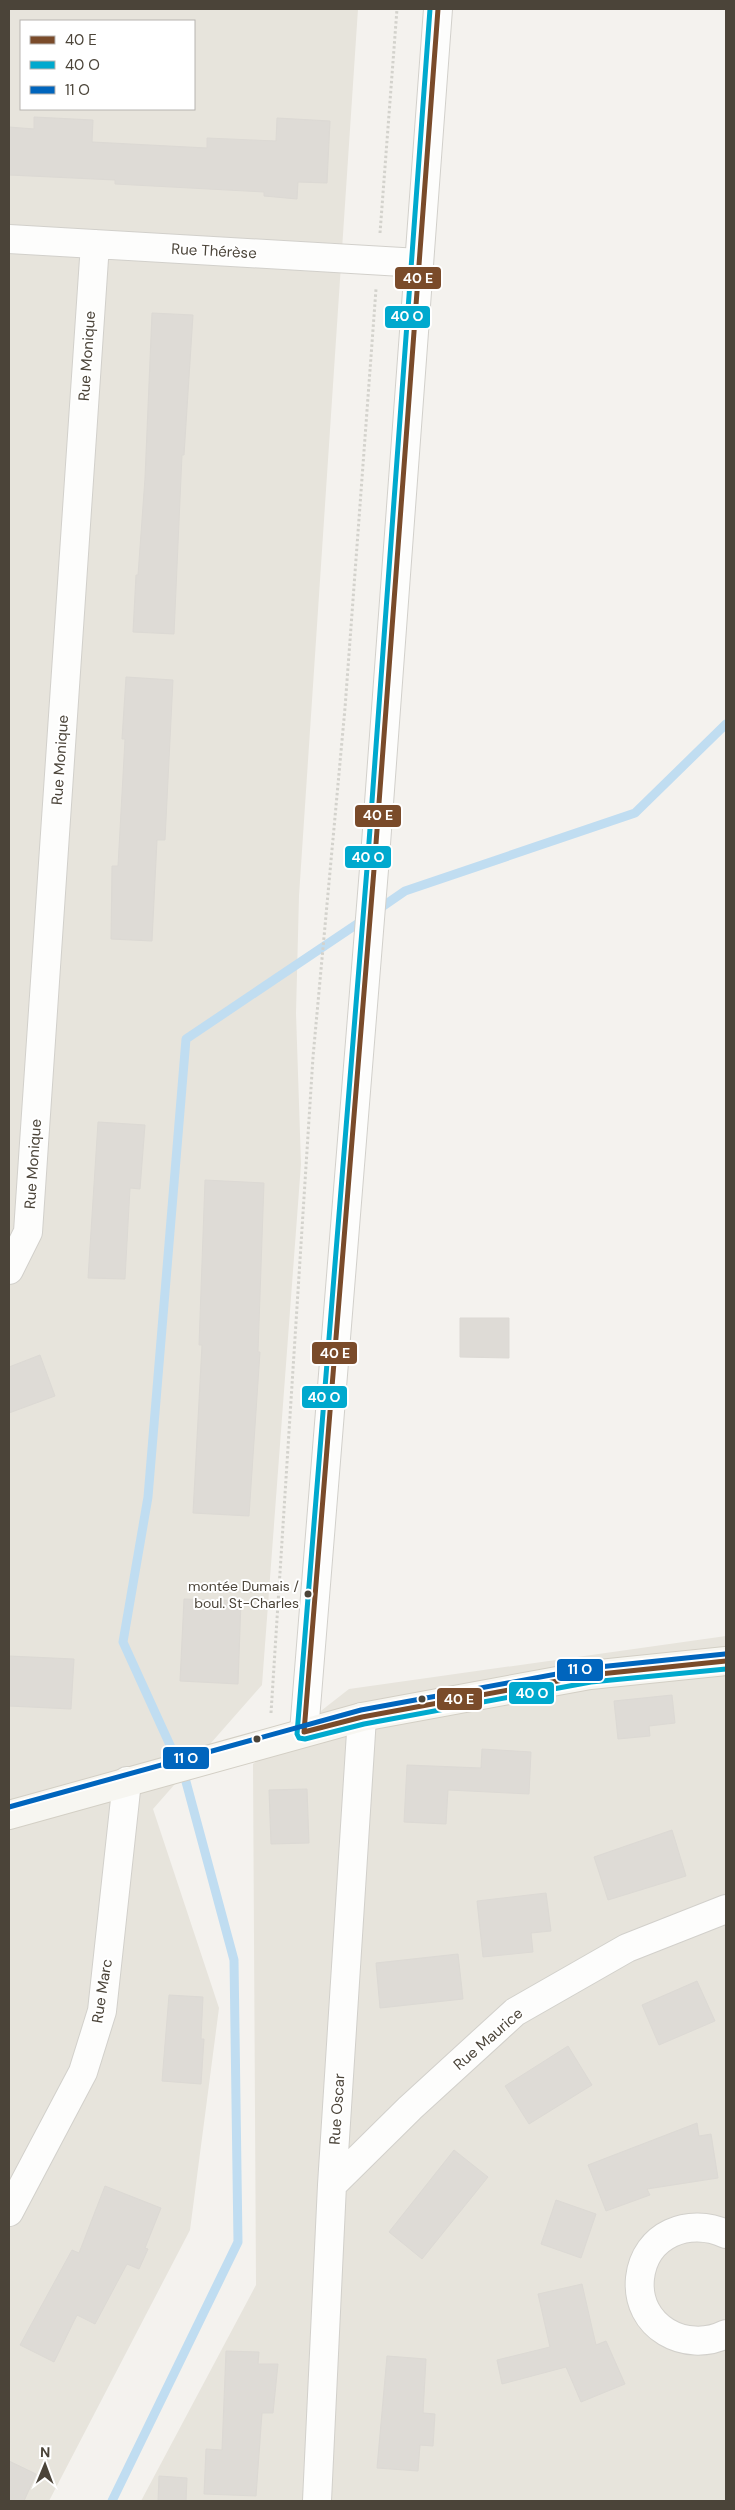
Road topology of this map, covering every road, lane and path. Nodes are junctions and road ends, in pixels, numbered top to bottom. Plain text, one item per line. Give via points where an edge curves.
1 (396, 9) edge
2 (438, 9) edge
3 (9, 239) edge
4 (95, 244) junction
5 (378, 260) junction
6 (419, 263) junction
7 (9, 1270) edge
8 (726, 1661) edge
9 (362, 1717) junction
10 (304, 1732) junction
11 (269, 1742) junction
12 (127, 1781) junction
13 (9, 1815) edge
14 (726, 1909) edge
15 (332, 2185) junction
16 (9, 2212) edge
17 (726, 2234) edge
18 (726, 2334) edge
19 (317, 2501) edge

1 - 5 path
2 - 6 street
3 - 4 street, Rue Thérèse
4 - 5 street, Rue Thérèse
4 - 7 street, Rue Monique via 28,1232
5 - 6 street, Rue Thérèse
5 - 11 path via 345,708 312,1057
6 - 10 street
8 - 9 main road via 590,1675
9 - 10 main road
9 - 15 street, Rue Oscar
10 - 11 main road
11 - 12 main road
12 - 13 main road
12 - 16 street, Rue Marc via 102,2011 83,2072
14 - 15 street, Rue Maurice via 627,1948 515,2012
15 - 19 street, Rue Oscar
17 - 18 street via 712,2228 693,2226 673,2231 657,2242 645,2259 640,2278 641,2298 650,2316 663,2330 680,2339 698,2342

